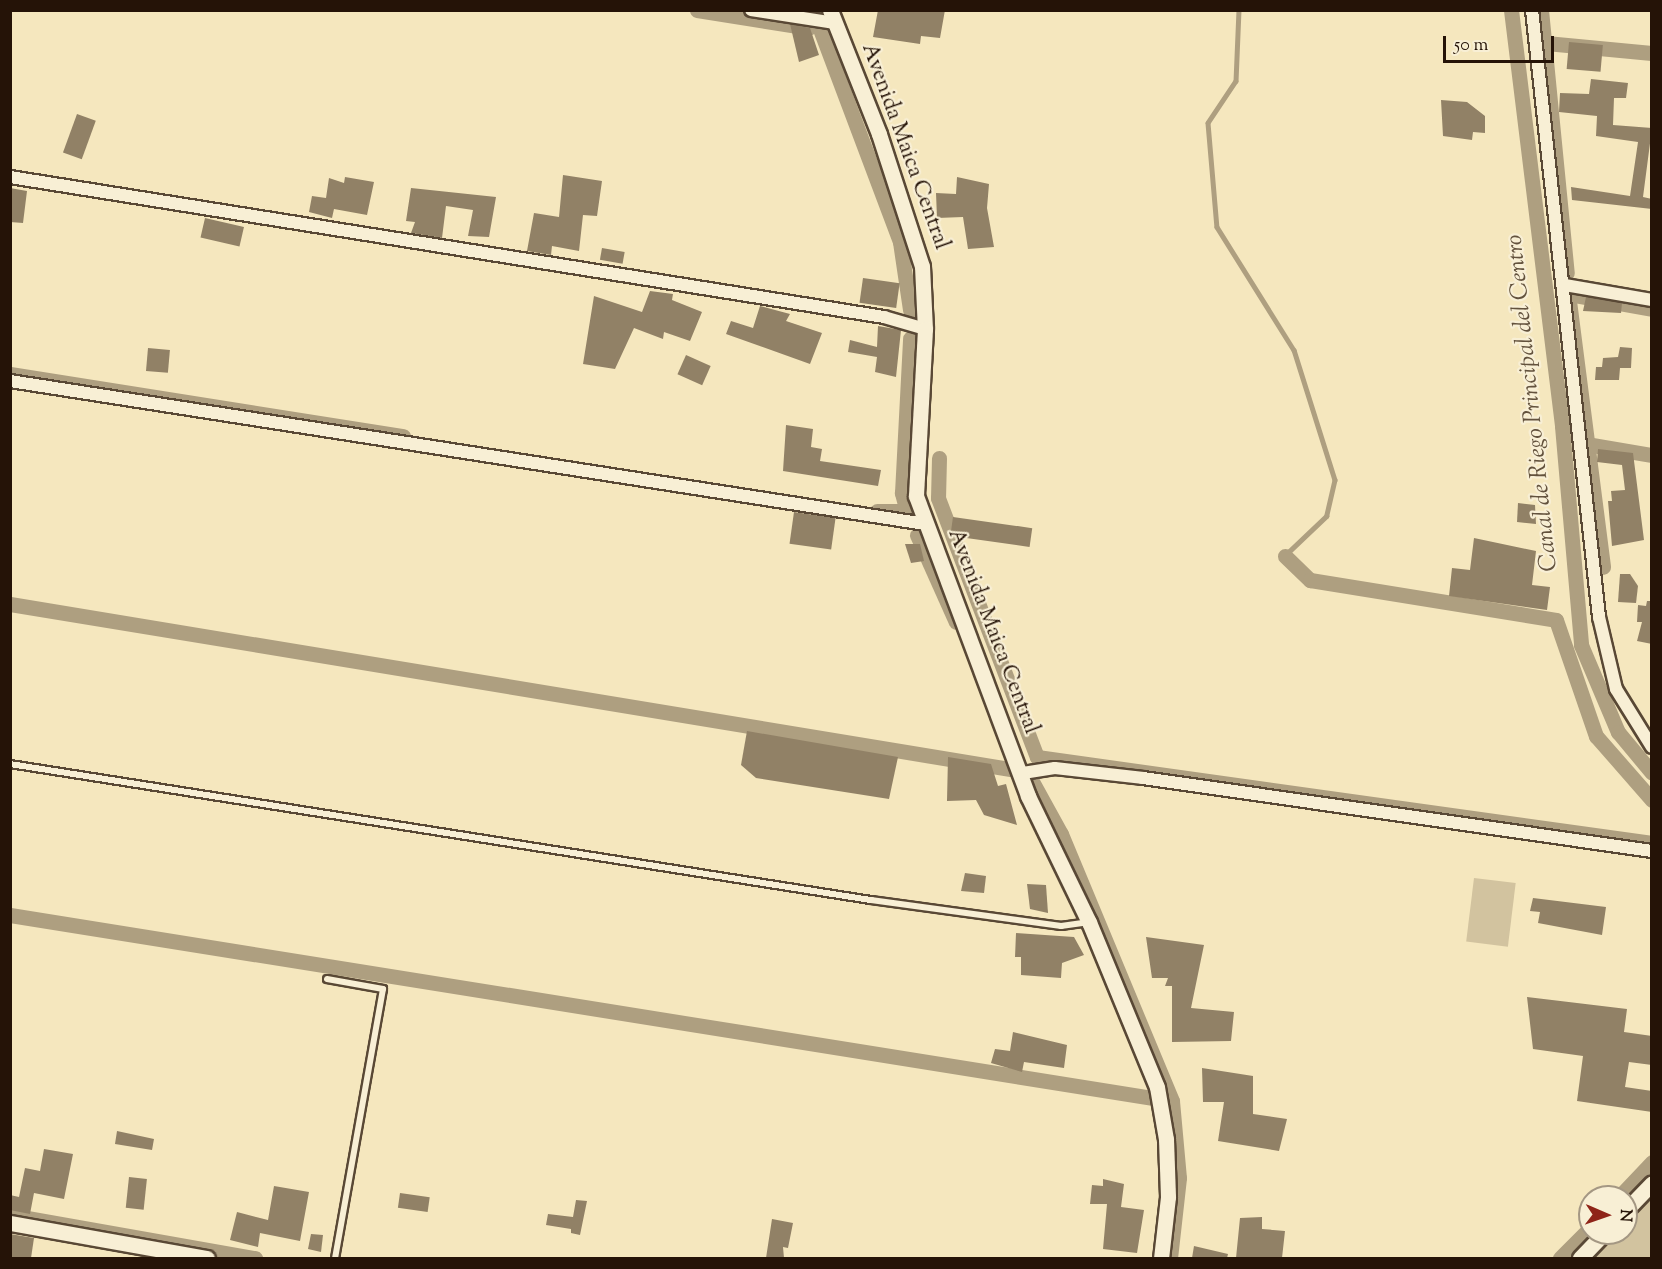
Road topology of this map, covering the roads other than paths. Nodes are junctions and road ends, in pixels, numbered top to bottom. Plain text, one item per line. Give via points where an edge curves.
1 (751, 10) edge
2 (1532, 10) edge
3 (832, 17) edge
4 (10, 177) edge
5 (1565, 285) junction
6 (1652, 300) edge
7 (925, 329) junction
8 (10, 381) edge
9 (925, 524) junction
10 (1652, 747) edge
11 (10, 764) edge
12 (1023, 773) junction
13 (1652, 851) edge
14 (1089, 922) junction
15 (327, 979) dead end
16 (1652, 1183) edge
17 (1638, 1198) edge
18 (10, 1223) edge
19 (1592, 1245) edge
20 (207, 1258) edge
21 (334, 1258) edge
22 (1161, 1258) edge
23 (1580, 1258) edge

1 - 3 street
2 - 5 street
3 - 7 street, Avenida Maica Central via 916,238 926,295
4 - 7 street via 884,316
5 - 6 street
5 - 10 street via 1607,660 1630,717
7 - 9 street, Avenida Maica Central via 914,474
8 - 9 street
9 - 12 street, Avenida Maica Central
11 - 14 lane via 871,900 1061,926
12 - 13 street via 1055,768 1143,778
12 - 14 street, Avenida Maica Central via 1028,795
14 - 22 street, Avenida Maica Central via 1163,1109 1168,1197
15 - 21 lane via 383,989
16 - 17 street
18 - 20 street
19 - 23 street

